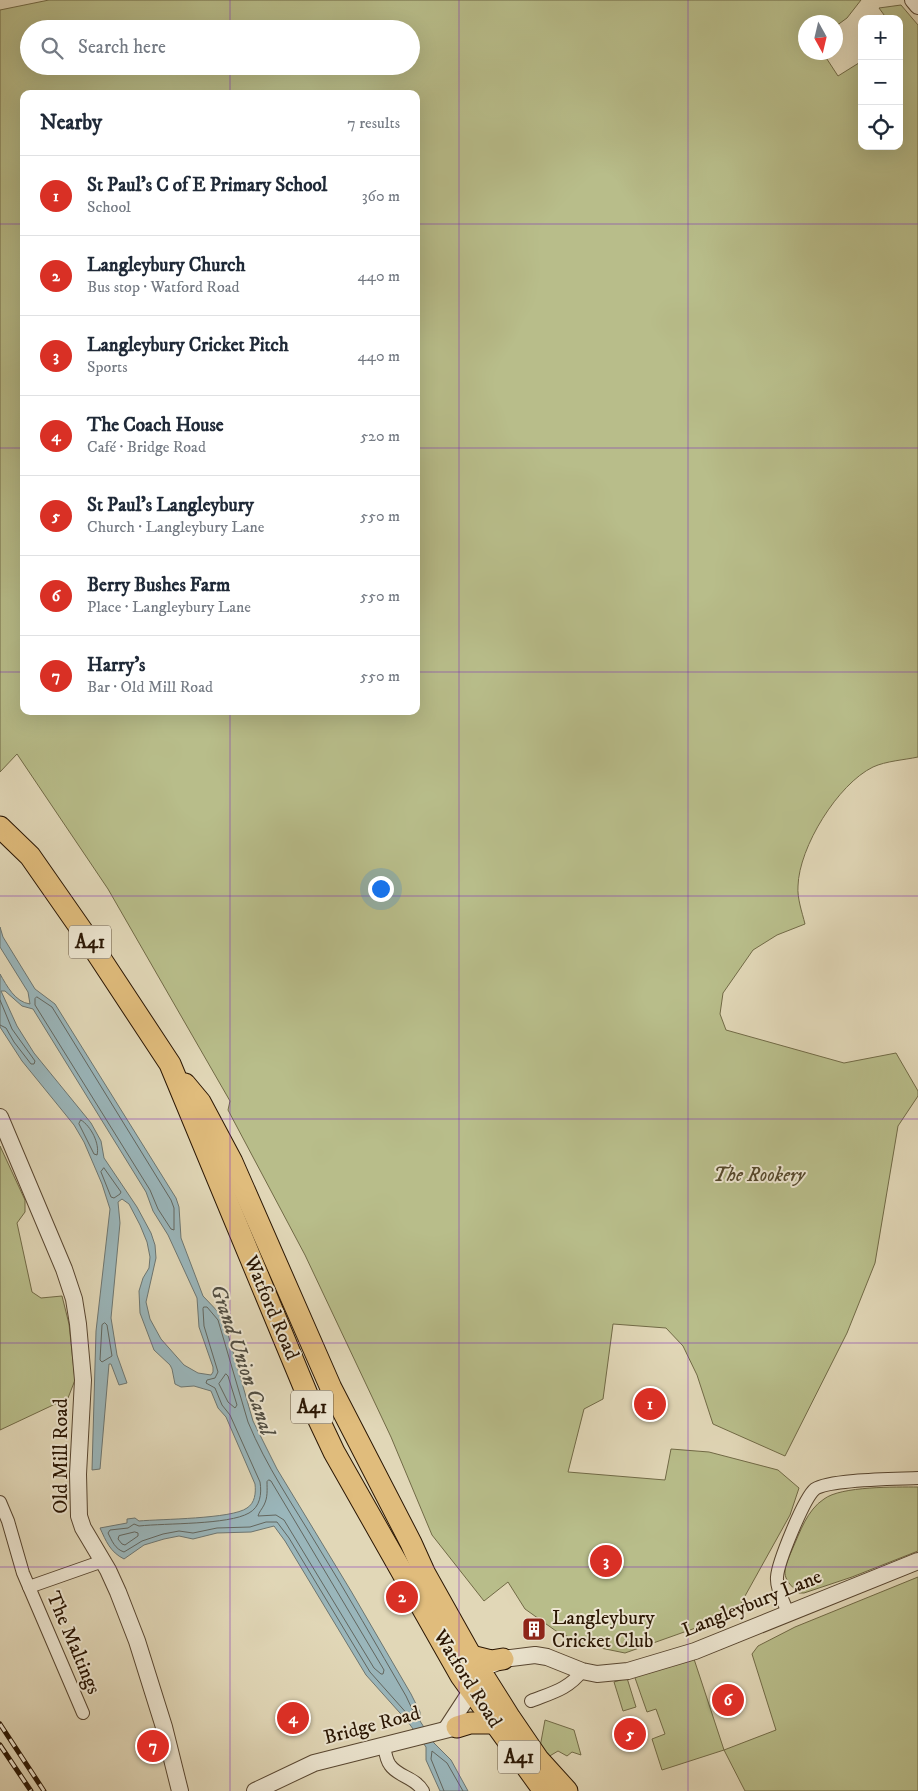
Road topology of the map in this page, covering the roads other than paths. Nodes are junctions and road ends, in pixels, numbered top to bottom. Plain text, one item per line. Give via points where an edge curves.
1 (913, 0) edge
2 (918, 6) edge
3 (0, 827) edge
4 (170, 1064) junction
5 (0, 1117) edge
6 (918, 1478) edge
7 (0, 1502) edge
8 (103, 1561) junction
9 (918, 1561) edge
10 (29, 1587) junction
11 (788, 1613) junction
12 (471, 1656) junction
13 (507, 1658) junction
14 (582, 1671) junction
15 (480, 1687) junction
16 (531, 1701) dead end
17 (83, 1712) dead end
18 (494, 1723) junction
19 (447, 1728) junction
20 (384, 1746) junction
21 (180, 1791) edge
22 (255, 1791) edge
23 (422, 1791) edge
24 (544, 1791) edge
25 (567, 1791) edge

1 - 2 street
3 - 4 highway, Watford Road / A41 via 30,856
4 - 12 highway, Watford Road / A41 via 200,1102 232,1162 332,1388 425,1574
4 - 15 highway, Watford Road / A41 via 334,1452 461,1676
5 - 8 street, Old Mill Road via 74,1299 83,1380 79,1516
6 - 11 street via 843,1482 816,1489 809,1496 776,1578
7 - 10 street, The Maltings
8 - 10 street, The Maltings
8 - 21 street, Old Mill Road via 146,1669
9 - 11 street, Langleybury Lane
10 - 17 street, The Maltings
11 - 14 street, Langleybury Lane via 695,1651 628,1671 597,1674
12 - 13 highway via 491,1661
12 - 15 highway, Watford Road / A41
13 - 14 street, Langleybury Lane via 547,1657
13 - 15 street via 495,1662
14 - 16 street via 567,1687
15 - 18 highway, Watford Road / A41
15 - 19 street via 467,1718
15 - 25 highway, Watford Road / A41
18 - 19 highway via 470,1723
18 - 24 highway, Watford Road / A41
19 - 20 street, Bridge Road
20 - 22 street, Bridge Road via 314,1763
20 - 23 street via 394,1770 412,1779

